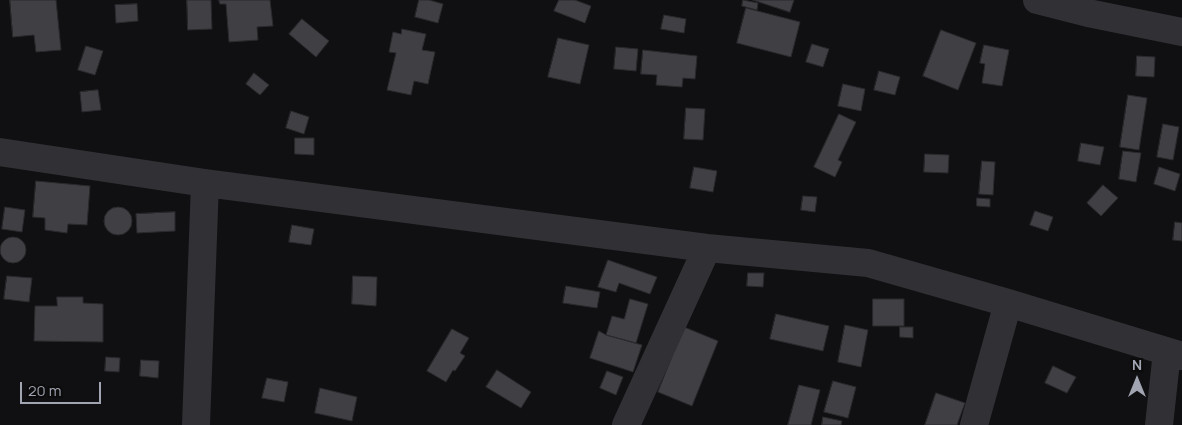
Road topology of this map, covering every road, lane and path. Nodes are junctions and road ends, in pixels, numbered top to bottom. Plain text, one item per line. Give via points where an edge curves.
1 (1037, 0) edge
2 (1182, 32) edge
3 (0, 152) edge
4 (205, 183) junction
5 (706, 248) junction
6 (1008, 303) junction
7 (1174, 354) edge
8 (196, 425) edge
9 (626, 425) edge
10 (974, 425) edge
11 (1159, 425) edge

1 - 2 street
3 - 4 street
4 - 5 street
4 - 8 street
5 - 6 street via 868,264
5 - 9 street
6 - 7 street
6 - 10 street
7 - 11 street

